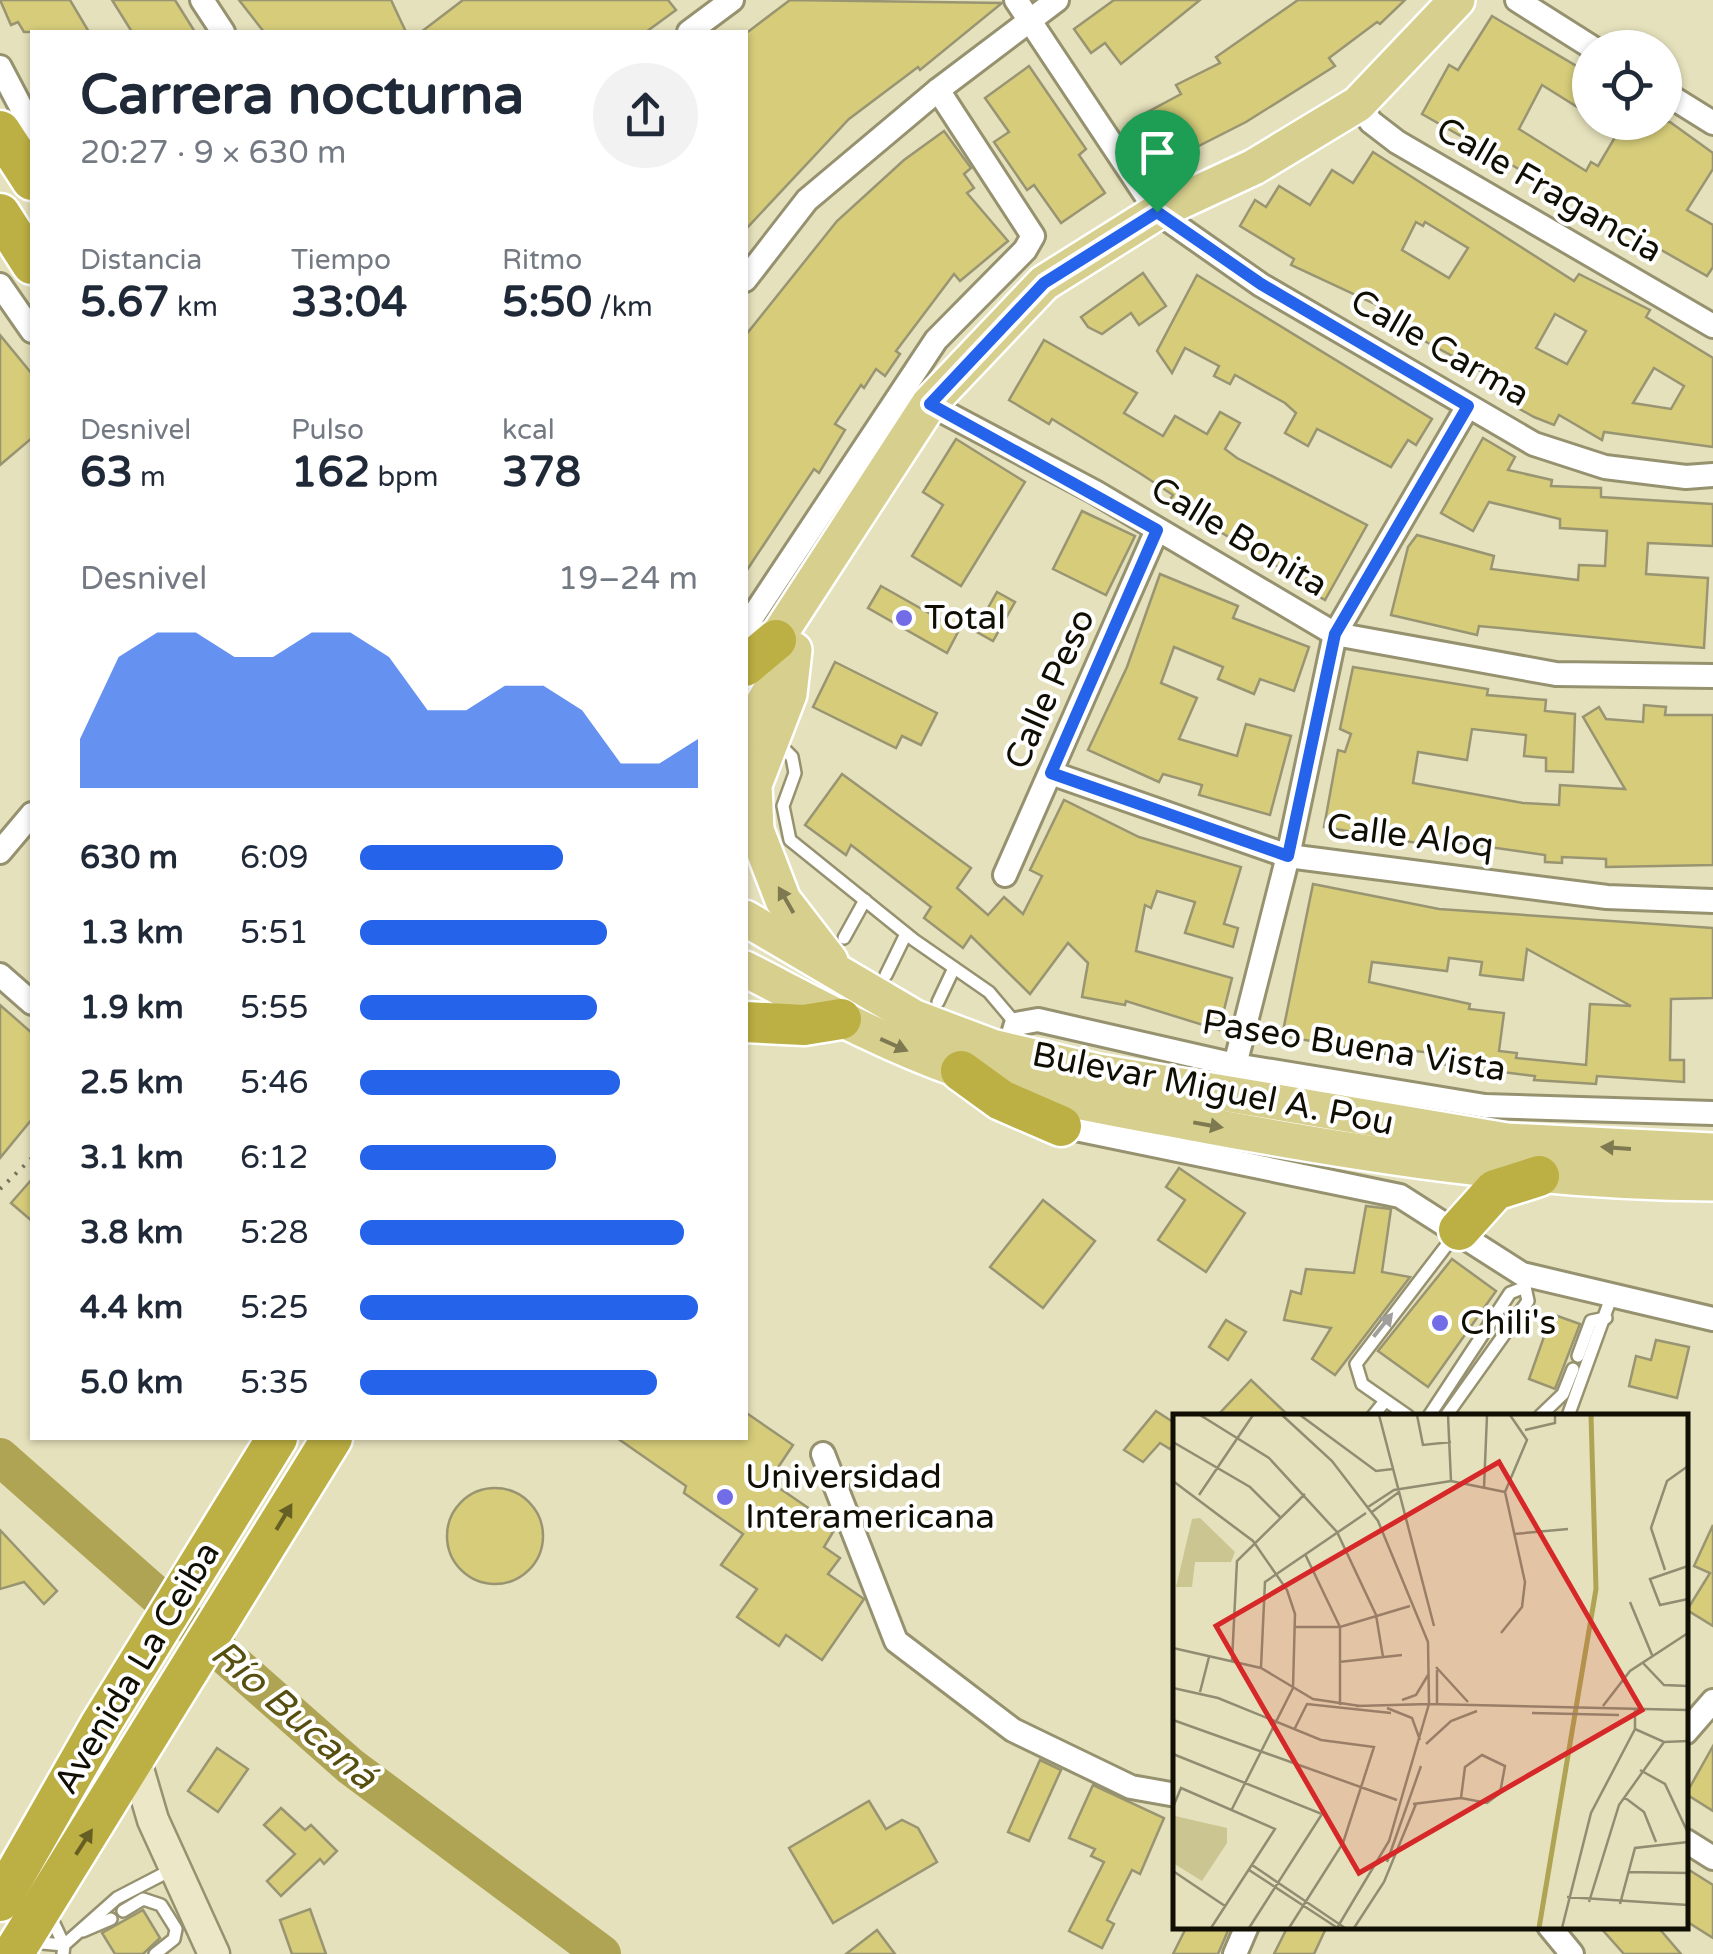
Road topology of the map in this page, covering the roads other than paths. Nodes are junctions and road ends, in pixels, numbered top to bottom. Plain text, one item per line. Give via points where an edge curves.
1 (202, 0) edge
2 (732, 0) edge
3 (1016, 0) edge
4 (1057, 0) edge
5 (1457, 0) edge
6 (1517, 0) edge
7 (1030, 20) junction
8 (222, 30) edge
9 (692, 30) edge
10 (1572, 35) edge
11 (0, 67) edge
12 (938, 90) junction
13 (1682, 103) edge
14 (1358, 104) junction
15 (1713, 122) edge
16 (30, 124) edge
17 (0, 131) edge
18 (30, 177) edge
19 (1157, 212) junction
20 (0, 214) edge
21 (30, 261) edge
22 (748, 276) edge
23 (0, 285) edge
24 (1713, 326) edge
25 (30, 328) edge
26 (930, 404) junction
27 (1468, 406) junction
28 (1713, 475) edge
29 (1157, 530) junction
30 (1335, 634) junction
31 (772, 639) edge
32 (748, 663) edge
33 (1713, 676) edge
34 (748, 679) edge
35 (759, 737) edge
36 (1051, 773) junction
37 (30, 816) edge
38 (0, 852) edge
39 (1288, 856) junction
40 (1006, 875) dead end
41 (865, 900) junction
42 (1713, 901) edge
43 (748, 920) edge
44 (906, 934) junction
45 (844, 938) dead end
46 (954, 968) junction
47 (748, 971) edge
48 (0, 975) edge
49 (886, 975) dead end
50 (843, 978) junction
51 (30, 1001) edge
52 (938, 1002) dead end
53 (840, 1019) junction
54 (748, 1022) edge
55 (1012, 1037) junction
56 (1234, 1065) junction
57 (962, 1071) junction
58 (1713, 1113) edge
59 (1061, 1126) joint
60 (1713, 1152) edge
61 (1539, 1176) junction
62 (1713, 1183) edge
63 (1459, 1230) junction
64 (1527, 1281) junction
65 (1609, 1306) junction
66 (1713, 1318) edge
67 (1385, 1401) junction
68 (1375, 1414) edge
69 (1405, 1414) edge
70 (1430, 1414) edge
71 (1453, 1414) edge
72 (1542, 1414) edge
73 (1569, 1414) edge
74 (276, 1440) edge
75 (331, 1440) edge
76 (823, 1454) dead end
77 (1713, 1701) edge
78 (1688, 1730) edge
79 (138, 1758) junction
80 (1173, 1794) edge
81 (1688, 1842) edge
82 (1713, 1858) edge
83 (174, 1868) junction
84 (140, 1893) junction
85 (123, 1911) dead end
86 (111, 1919) dead end
87 (30, 1928) edge
88 (1246, 1929) edge
89 (1551, 1929) edge
90 (81, 1932) junction
91 (156, 1954) edge
92 (214, 1954) edge
93 (1234, 1954) edge
94 (1572, 1954) edge

1 - 8 street
2 - 9 street
3 - 7 street
4 - 7 street
5 - 14 main road
6 - 10 street
7 - 12 street
7 - 19 street
11 - 16 street
12 - 22 street via 808,200
12 - 31 street via 1033,236 936,340
13 - 15 street
14 - 19 main road via 1254,167
14 - 24 street, Calle Fragancia via 1396,142
17 - 18 highway
19 - 26 main road via 1044,283
19 - 27 street, Calle Carma via 1261,284
20 - 21 highway
23 - 25 street
26 - 29 street, Calle Bonita
26 - 31 main road
27 - 28 street, Calle Carma via 1534,444 1605,467
27 - 30 street
29 - 30 street, Calle Bonita
29 - 36 street, Calle Peso
30 - 33 street, Calle Bonita via 1556,674
30 - 39 street
31 - 32 highway
31 - 34 main road
31 - 35 main road via 789,694
35 - 41 lane via 792,758 783,806 790,840
50 -> 35 main road via 783,900 756,830
36 - 39 street, Calle Aloq
36 - 40 street, Calle Peso
37 - 38 street
39 - 42 street, Calle Aloq via 1607,897
39 - 56 street
41 - 44 lane
41 - 45 lane
43 - 50 main road, Bulevar Miguel A. Pou
44 - 46 lane
44 - 49 lane
46 - 52 lane
46 - 55 lane via 989,992
47 - 53 main road, Bulevar Miguel A. Pou
48 - 51 street
50 - 55 main road, Bulevar Miguel A. Pou via 914,1018
53 - 54 highway
53 -> 57 main road, Bulevar Miguel A. Pou
55 - 56 street, Paseo Buena Vista via 1038,1020
60 -> 55 main road, Bulevar Miguel A. Pou via 1507,1141 1098,1072
56 - 58 street, Paseo Buena Vista via 1486,1106
57 - 59 highway via 1001,1100
57 -> 61 main road, Bulevar Miguel A. Pou via 1091,1103 1387,1158
59 - 63 street via 1400,1196
61 - 62 main road, Bulevar Miguel A. Pou
61 - 63 highway via 1495,1190
63 - 64 street
67 -> 63 lane via 1362,1384 1356,1364
64 - 65 street
64 - 70 lane via 1510,1293
64 - 71 lane via 1528,1301
65 - 66 street
65 - 72 lane via 1591,1321 1563,1394
65 - 73 lane
67 - 68 lane
67 - 69 lane
74 - 87 highway, Avenida La Ceiba via 101,1724
79 -> 75 highway, Avenida La Ceiba
76 - 80 street via 896,1641 1013,1730 1131,1787
77 - 78 street
79 - 83 street
87 -> 79 highway, Avenida La Ceiba
81 - 82 street
83 - 84 lane
83 - 92 street
84 - 85 lane
84 - 90 lane via 117,1898
84 - 91 lane via 161,1904 176,1930
86 - 90 lane
87 - 90 lane
88 - 93 street
89 - 94 street

